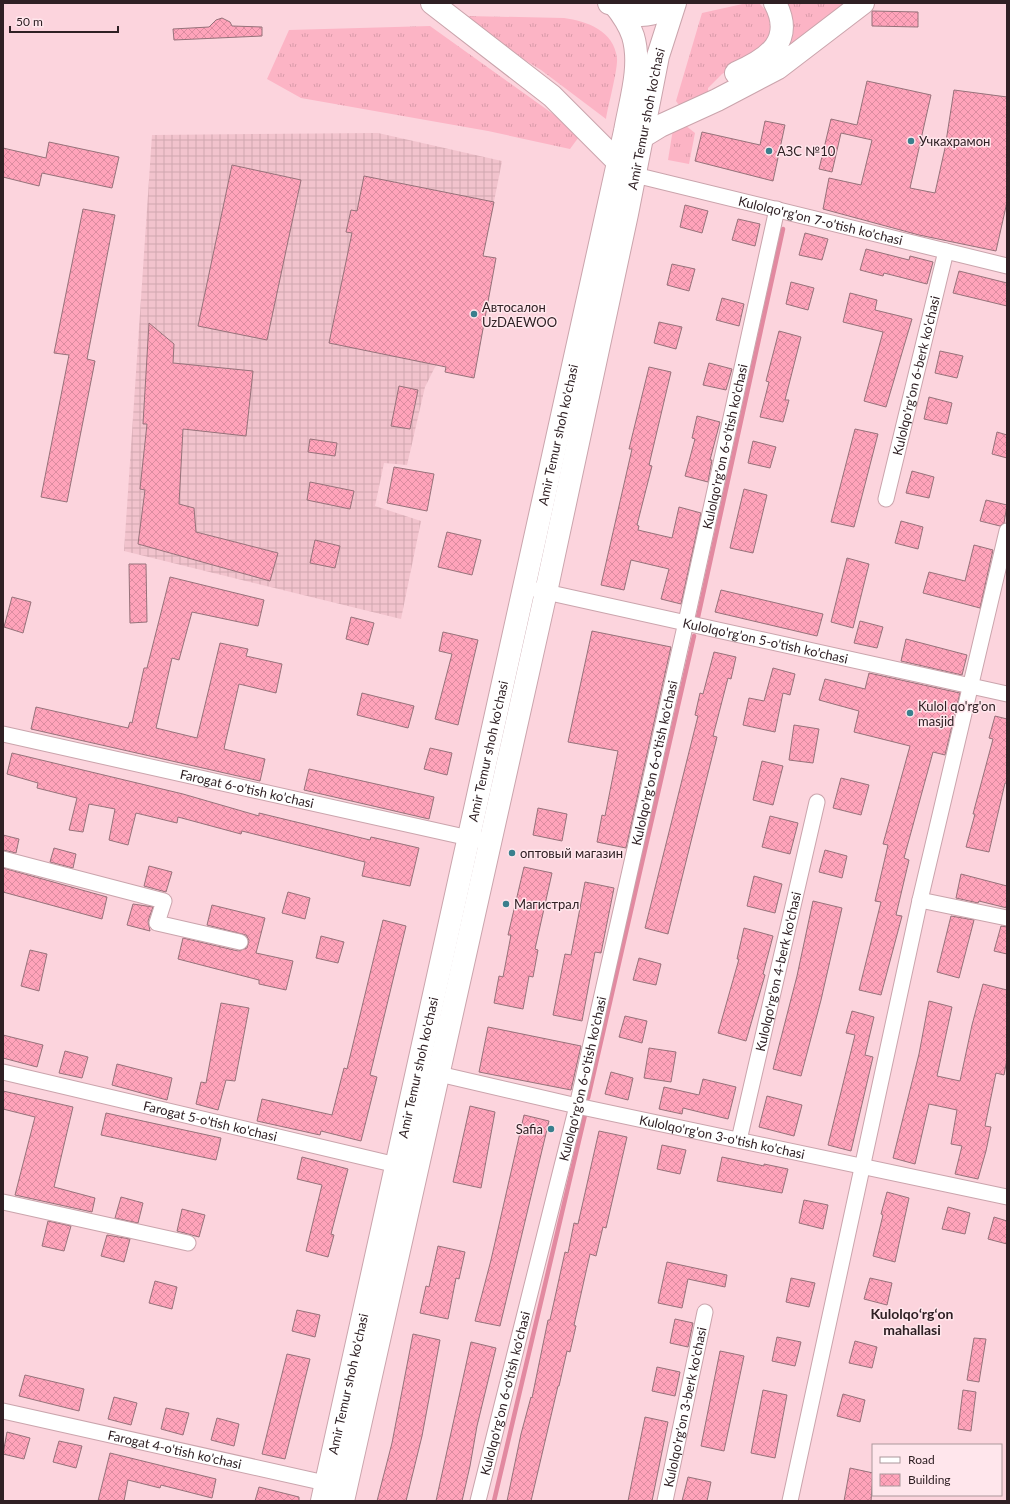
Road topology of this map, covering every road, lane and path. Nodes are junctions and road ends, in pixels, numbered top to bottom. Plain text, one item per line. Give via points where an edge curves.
1 (432, 3) edge
2 (612, 3) edge
3 (674, 3) edge
4 (776, 3) edge
5 (863, 3) edge
6 (717, 100) junction
7 (642, 137) junction
8 (627, 168) junction
9 (777, 209) junction
10 (946, 251) junction
11 (1007, 266) edge
12 (886, 499) dead end
13 (1007, 531) edge
14 (524, 587) junction
15 (546, 592) junction
16 (686, 622) junction
17 (972, 685) junction
18 (1007, 694) edge
19 (3, 734) edge
20 (817, 802) dead end
21 (468, 838) junction
22 (490, 842) junction
23 (3, 859) edge
24 (920, 900) junction
25 (1007, 918) edge
26 (240, 942) dead end
27 (3, 1072) edge
28 (439, 1074) junction
29 (577, 1106) junction
30 (739, 1140) junction
31 (396, 1166) junction
32 (863, 1167) junction
33 (417, 1170) junction
34 (1007, 1197) edge
35 (3, 1202) edge
36 (188, 1243) dead end
37 (705, 1312) dead end
38 (3, 1411) edge
39 (334, 1493) edge
40 (478, 1501) edge
41 (665, 1501) edge
42 (790, 1501) edge

1 - 8 main road via 552,96
2 - 3 main road via 629,13 642,15 654,13
2 - 8 main road, Amir Temur shoh ko'chasi via 630,29 635,53
3 - 7 main road, Amir Temur shoh ko'chasi via 658,56
4 - 6 main road via 782,28 778,46 751,67 719,85
5 - 6 main road via 778,68
6 - 7 main road
7 - 8 main road, Amir Temur shoh ko'chasi
8 - 9 street, Kulolqo'rg'on 7-o'tish ko'chasi
8 - 14 main road, Amir Temur shoh ko'chasi
8 - 15 main road, Amir Temur shoh ko'chasi
9 - 10 street, Kulolqo'rg'on 7-o'tish ko'chasi
9 - 16 street, Kulolqo'rg'on 6-o'tish ko'chasi
10 - 11 street, Kulolqo'rg'on 7-o'tish ko'chasi
10 - 12 street, Kulolqo'rg'on 6-berk ko'chasi
13 - 17 street
14 - 15 street, Kulolqo'rg'on 5-o'tish ko'chasi
14 - 21 main road, Amir Temur shoh ko'chasi
15 - 16 street, Kulolqo'rg'on 5-o'tish ko'chasi
15 - 22 main road, Amir Temur shoh ko'chasi
16 - 17 street, Kulolqo'rg'on 5-o'tish ko'chasi
16 - 29 street, Kulolqo'rg'on 6-o'tish ko'chasi
17 - 18 street, Kulolqo'rg'on 5-o'tish ko'chasi
17 - 24 street
19 - 21 street, Farogat 6-o'tish ko'chasi
20 - 30 street, Kulolqo'rg'on 4-berk ko'chasi
21 - 22 street, Farogat 6-o'tish ko'chasi
21 - 31 main road, Amir Temur shoh ko'chasi
22 - 28 main road, Amir Temur shoh ko'chasi
23 - 26 street via 164,901 157,923
24 - 25 street
24 - 32 street
27 - 31 street, Farogat 5-o'tish ko'chasi
28 - 29 street, Kulolqo'rg'on 3-o'tish ko'chasi
28 - 33 main road, Amir Temur shoh ko'chasi
29 - 30 street, Kulolqo'rg'on 3-o'tish ko'chasi
29 - 40 street, Kulolqo'rg'on 6-o'tish ko'chasi
30 - 32 street, Kulolqo'rg'on 3-o'tish ko'chasi
31 - 33 street, Farogat 5-o'tish ko'chasi
31 - 39 main road, Amir Temur shoh ko'chasi
32 - 34 street, Kulolqo'rg'on 3-o'tish ko'chasi
32 - 42 street
33 - 39 main road, Amir Temur shoh ko'chasi
35 - 36 street
37 - 41 street, Kulolqo'rg'on 3-berk ko'chasi
38 - 39 street, Farogat 4-o'tish ko'chasi

